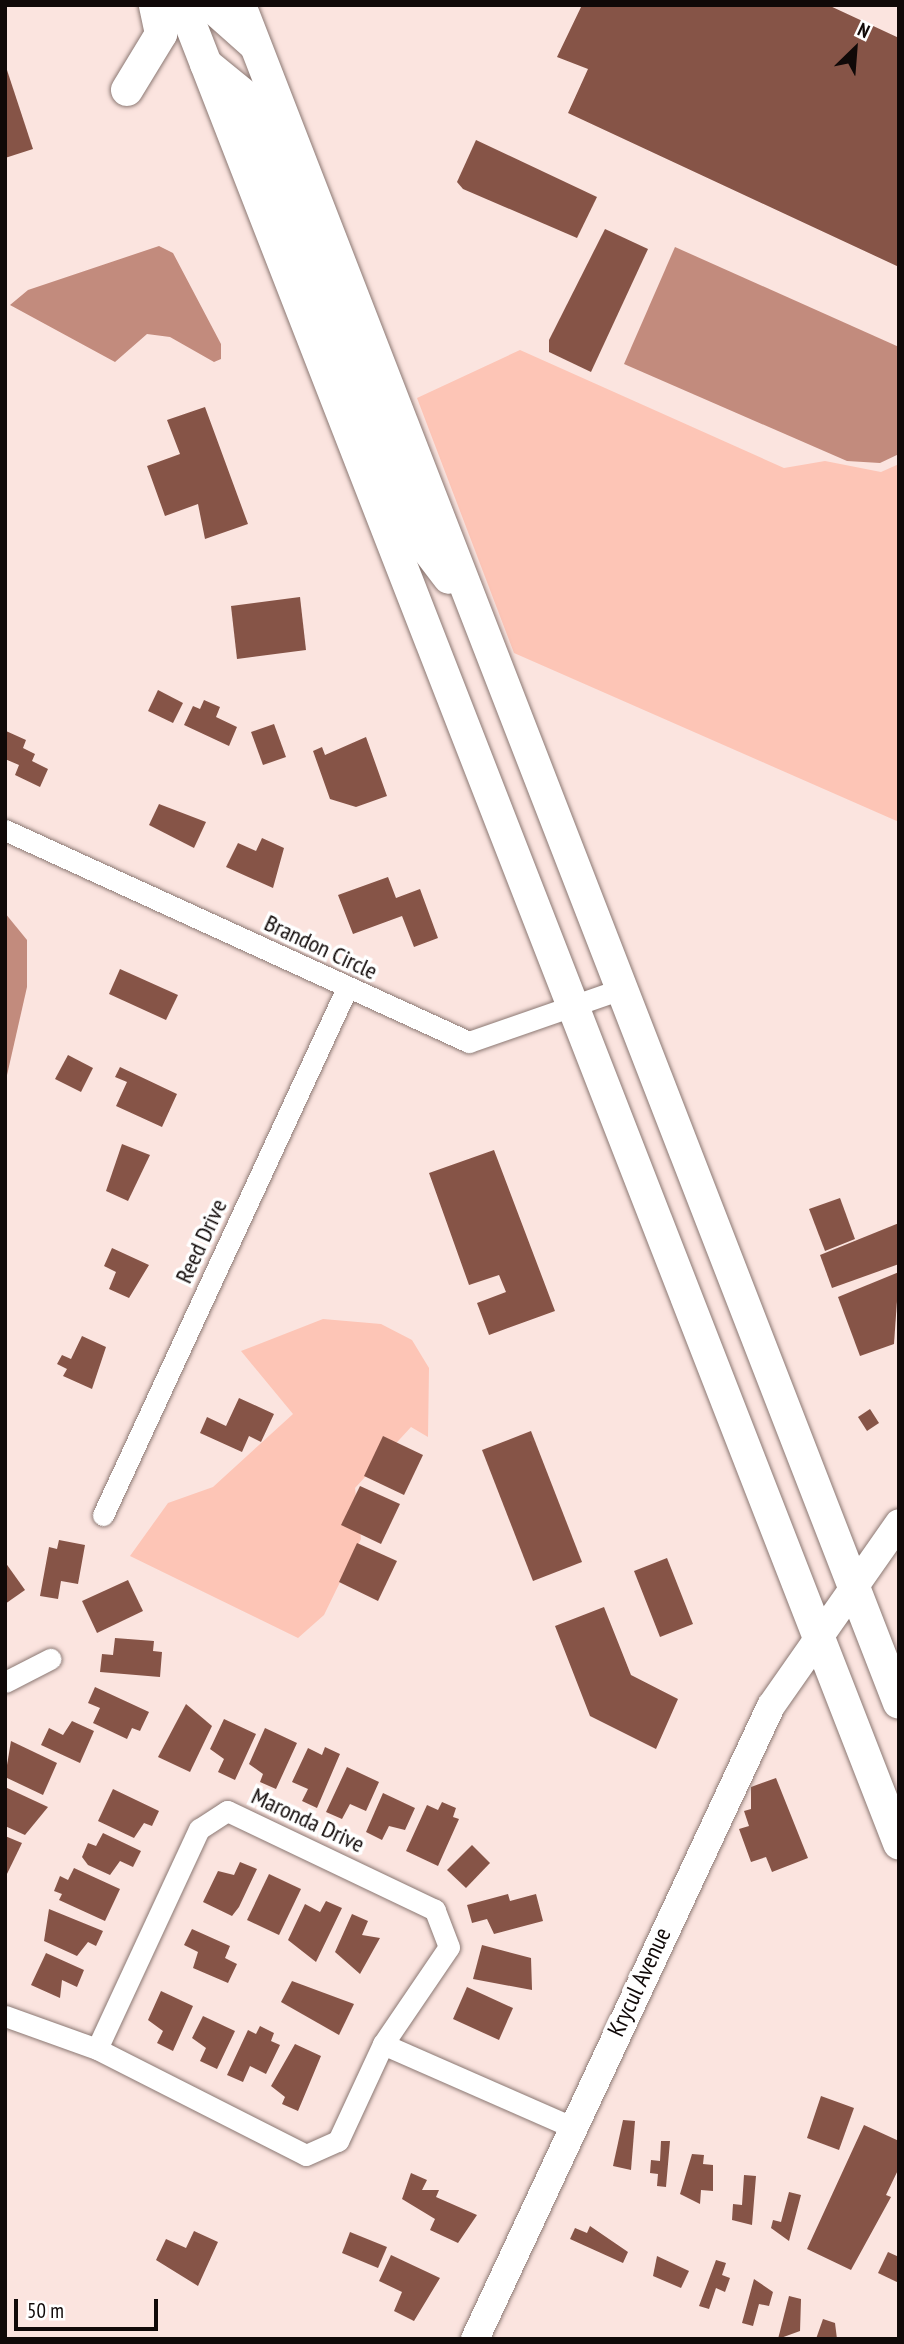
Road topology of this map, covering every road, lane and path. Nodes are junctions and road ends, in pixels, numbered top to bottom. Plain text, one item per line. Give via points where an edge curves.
1 (155, 5) edge
2 (183, 5) edge
3 (210, 5) edge
4 (240, 5) edge
5 (254, 44) junction
6 (203, 61) junction
7 (127, 90) dead end
8 (472, 609) junction
9 (5, 830) edge
10 (347, 988) junction
11 (621, 989) junction
12 (572, 1008) junction
13 (103, 1515) dead end
14 (899, 1523) edge
15 (855, 1588) junction
16 (818, 1633) junction
17 (50, 1659) dead end
18 (5, 1682) edge
19 (899, 1703) edge
20 (899, 1843) edge
21 (5, 2016) edge
22 (383, 2044) junction
23 (97, 2049) junction
24 (572, 2127) junction
25 (475, 2339) edge

1 - 7 main road via 160,34
2 - 6 main road
3 - 5 main road
4 - 5 main road
5 - 8 main road
6 - 8 main road via 245,96 418,537
6 - 12 main road
8 - 11 main road
9 - 10 street, Brandon Circle
10 - 12 street, Brandon Circle via 469,1042
10 - 13 street, Reed Drive
11 - 12 street, Brandon Circle
11 - 15 main road
12 - 16 main road
14 - 15 street, Krycul Avenue
15 - 16 street, Krycul Avenue
15 - 19 main road
16 - 20 main road
16 - 24 street, Krycul Avenue via 765,1717
17 - 18 street
21 - 23 street, Maronda Drive
22 - 23 street, Maronda Drive via 338,2141 306,2155
22 - 23 street, Maronda Drive via 449,1947 435,1910 227,1811 199,1829
22 - 24 street
24 - 25 street, Krycul Avenue

